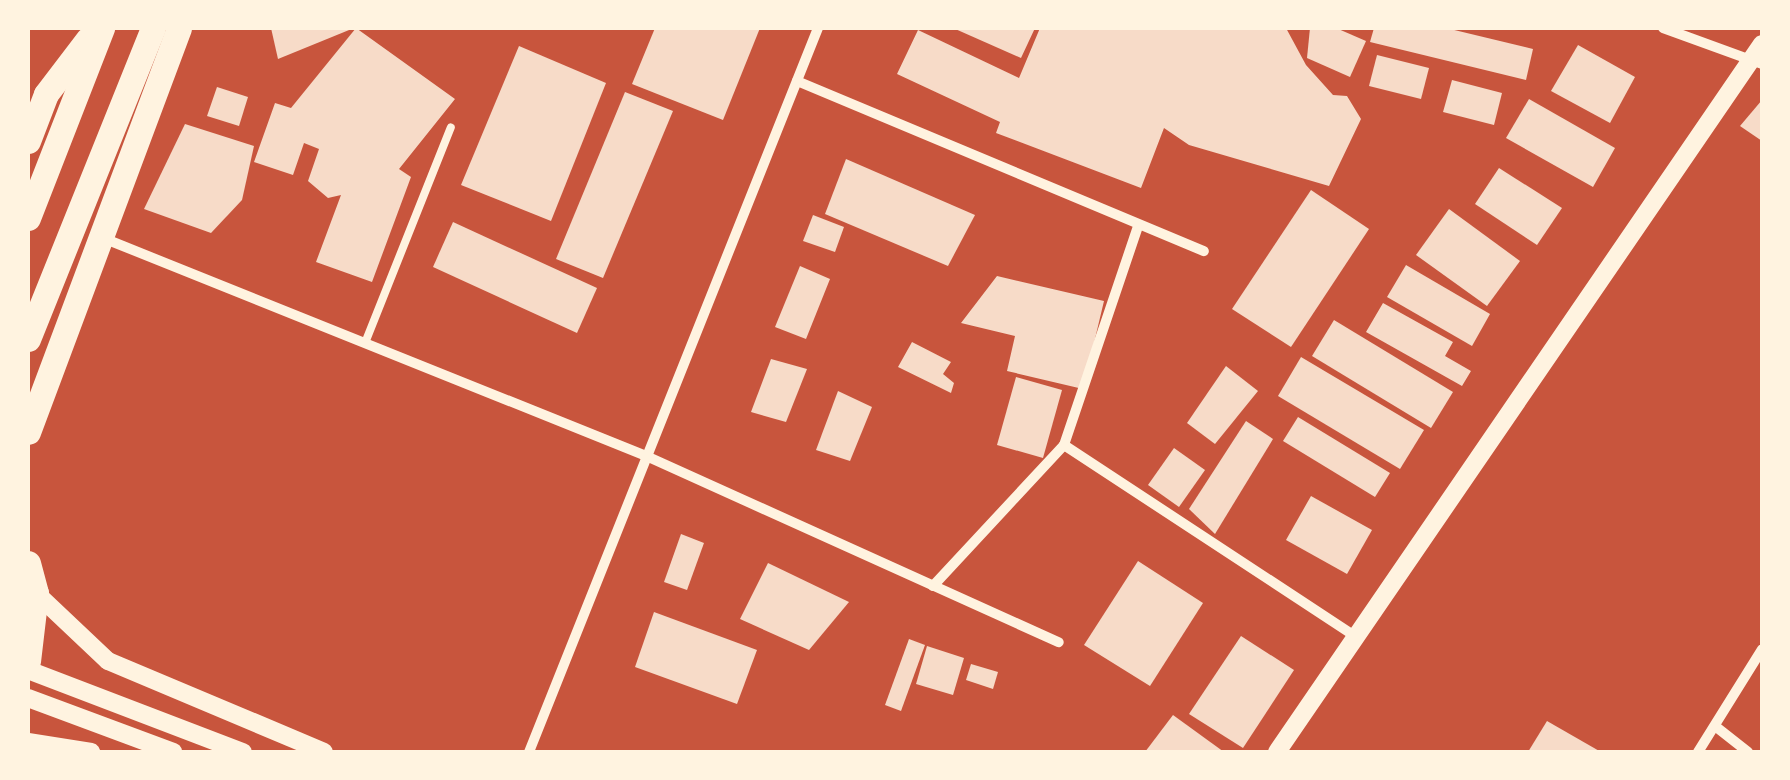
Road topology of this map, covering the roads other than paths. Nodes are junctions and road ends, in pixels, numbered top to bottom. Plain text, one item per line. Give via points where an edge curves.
1 (100, 28) edge
2 (153, 28) edge
3 (179, 28) edge
4 (818, 28) edge
5 (1663, 28) edge
6 (1762, 44) edge
7 (1758, 63) edge
8 (797, 81) junction
9 (450, 127) dead end
10 (28, 141) edge
11 (28, 218) edge
12 (1138, 226) junction
13 (99, 237) junction
14 (1204, 251) dead end
15 (28, 339) edge
16 (365, 343) junction
17 (28, 432) edge
18 (1064, 446) junction
19 (644, 455) junction
20 (30, 568) edge
21 (933, 586) junction
22 (1356, 637) junction
23 (1060, 642) dead end
24 (1762, 649) edge
25 (28, 661) edge
26 (28, 670) edge
27 (28, 698) edge
28 (1715, 726) junction
29 (28, 742) edge
30 (91, 752) edge
31 (173, 752) edge
32 (243, 752) edge
33 (324, 752) edge
34 (529, 752) edge
35 (1276, 752) edge
36 (1698, 752) edge
37 (1748, 752) edge

1 - 10 main road via 46,94
1 - 11 main road
2 - 15 main road
3 - 13 main road
4 - 8 street
5 - 7 street
6 - 7 street
7 - 22 street
8 - 12 street
8 - 19 street
9 - 16 lane
12 - 14 street
12 - 18 street
13 - 16 street
13 - 17 main road
16 - 19 street
18 - 21 street
18 - 22 street
19 - 21 street
19 - 34 street
20 - 25 main road
20 - 33 street via 108,661
21 - 23 street
22 - 35 street
24 - 28 street
26 - 32 street
27 - 31 street
28 - 36 street
28 - 37 street
29 - 30 street

